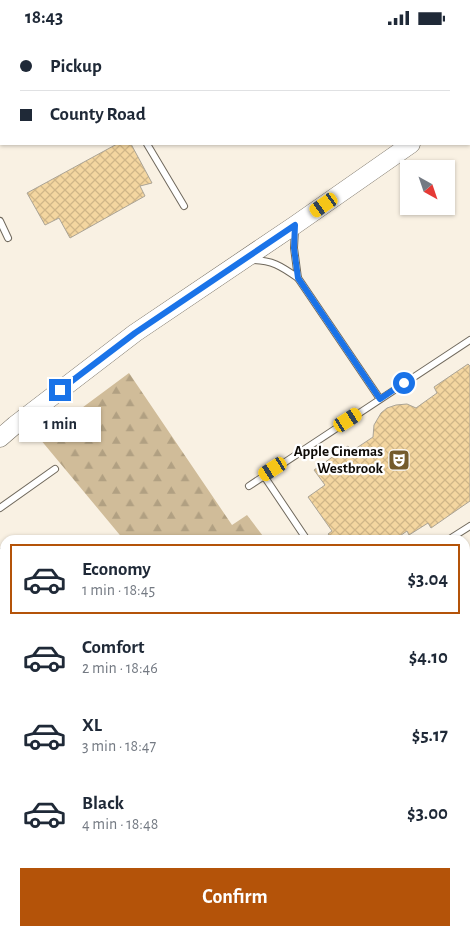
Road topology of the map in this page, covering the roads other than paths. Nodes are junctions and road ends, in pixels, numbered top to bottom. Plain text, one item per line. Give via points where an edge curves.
1 (148, 145) edge
2 (411, 145) edge
3 (184, 206) dead end
4 (0, 221) edge
5 (295, 225) junction
6 (8, 237) dead end
7 (242, 261) junction
8 (298, 278) junction
9 (470, 339) edge
10 (380, 399) junction
11 (0, 438) edge
12 (55, 469) dead end
13 (264, 476) junction
14 (249, 485) dead end
15 (0, 508) edge
16 (470, 526) edge
17 (304, 535) edge
18 (456, 535) edge

1 - 3 lane
2 - 5 main road
4 - 6 lane
5 - 7 main road
5 - 8 lane
7 - 8 lane via 266,260
7 - 11 main road via 135,333
8 - 10 lane
9 - 10 lane
10 - 13 lane
12 - 15 lane
13 - 14 lane
13 - 17 lane
16 - 18 lane

